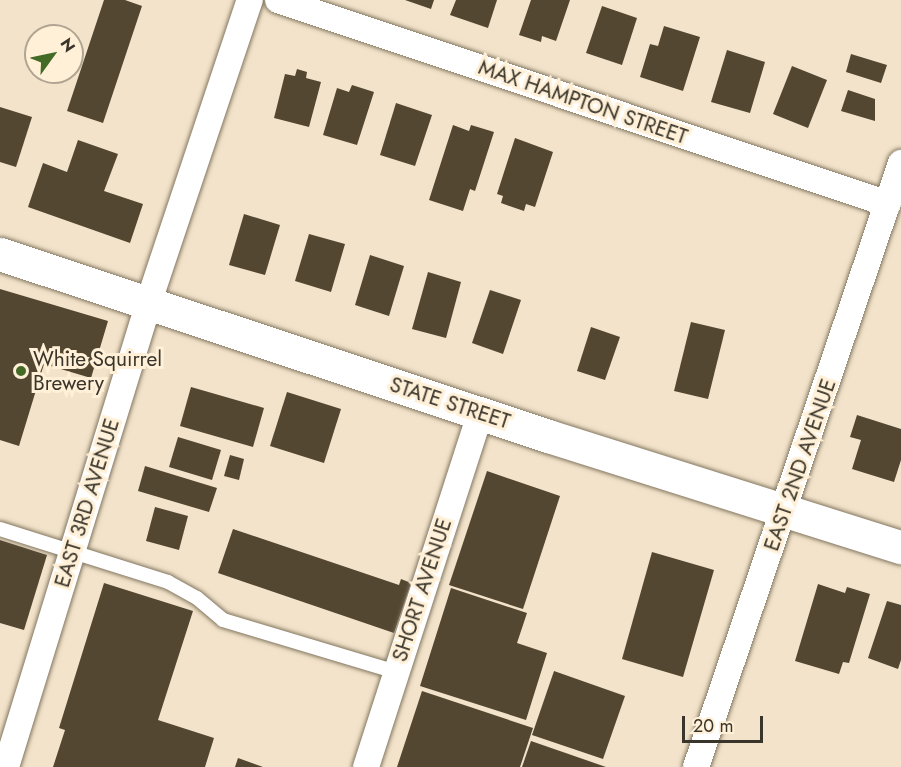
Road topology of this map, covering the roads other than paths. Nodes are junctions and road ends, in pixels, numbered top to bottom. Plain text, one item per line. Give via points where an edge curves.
1 (250, 0) edge
2 (278, 0) edge
3 (901, 163) edge
4 (888, 204) junction
5 (0, 255) edge
6 (148, 304) junction
7 (480, 413) junction
8 (785, 511) junction
9 (0, 529) edge
10 (901, 547) edge
11 (72, 553) junction
12 (396, 672) junction
13 (6, 767) edge
14 (366, 767) edge
15 (696, 767) edge

1 - 6 street, EAST 3RD AVENUE
2 - 4 street, MAX HAMPTON STREET
3 - 4 street, EAST 2ND AVENUE
4 - 8 street, EAST 2ND AVENUE
5 - 6 street, STATE STREET
6 - 7 street, STATE STREET
6 - 11 street, EAST 3RD AVENUE
7 - 8 street, STATE STREET
7 - 12 street, SHORT AVENUE
8 - 10 street, STATE STREET
8 - 15 street, EAST 2ND AVENUE
9 - 11 lane
11 - 12 lane via 168,582 197,598 223,620
11 - 13 street, EAST 3RD AVENUE
12 - 14 street, SHORT AVENUE

